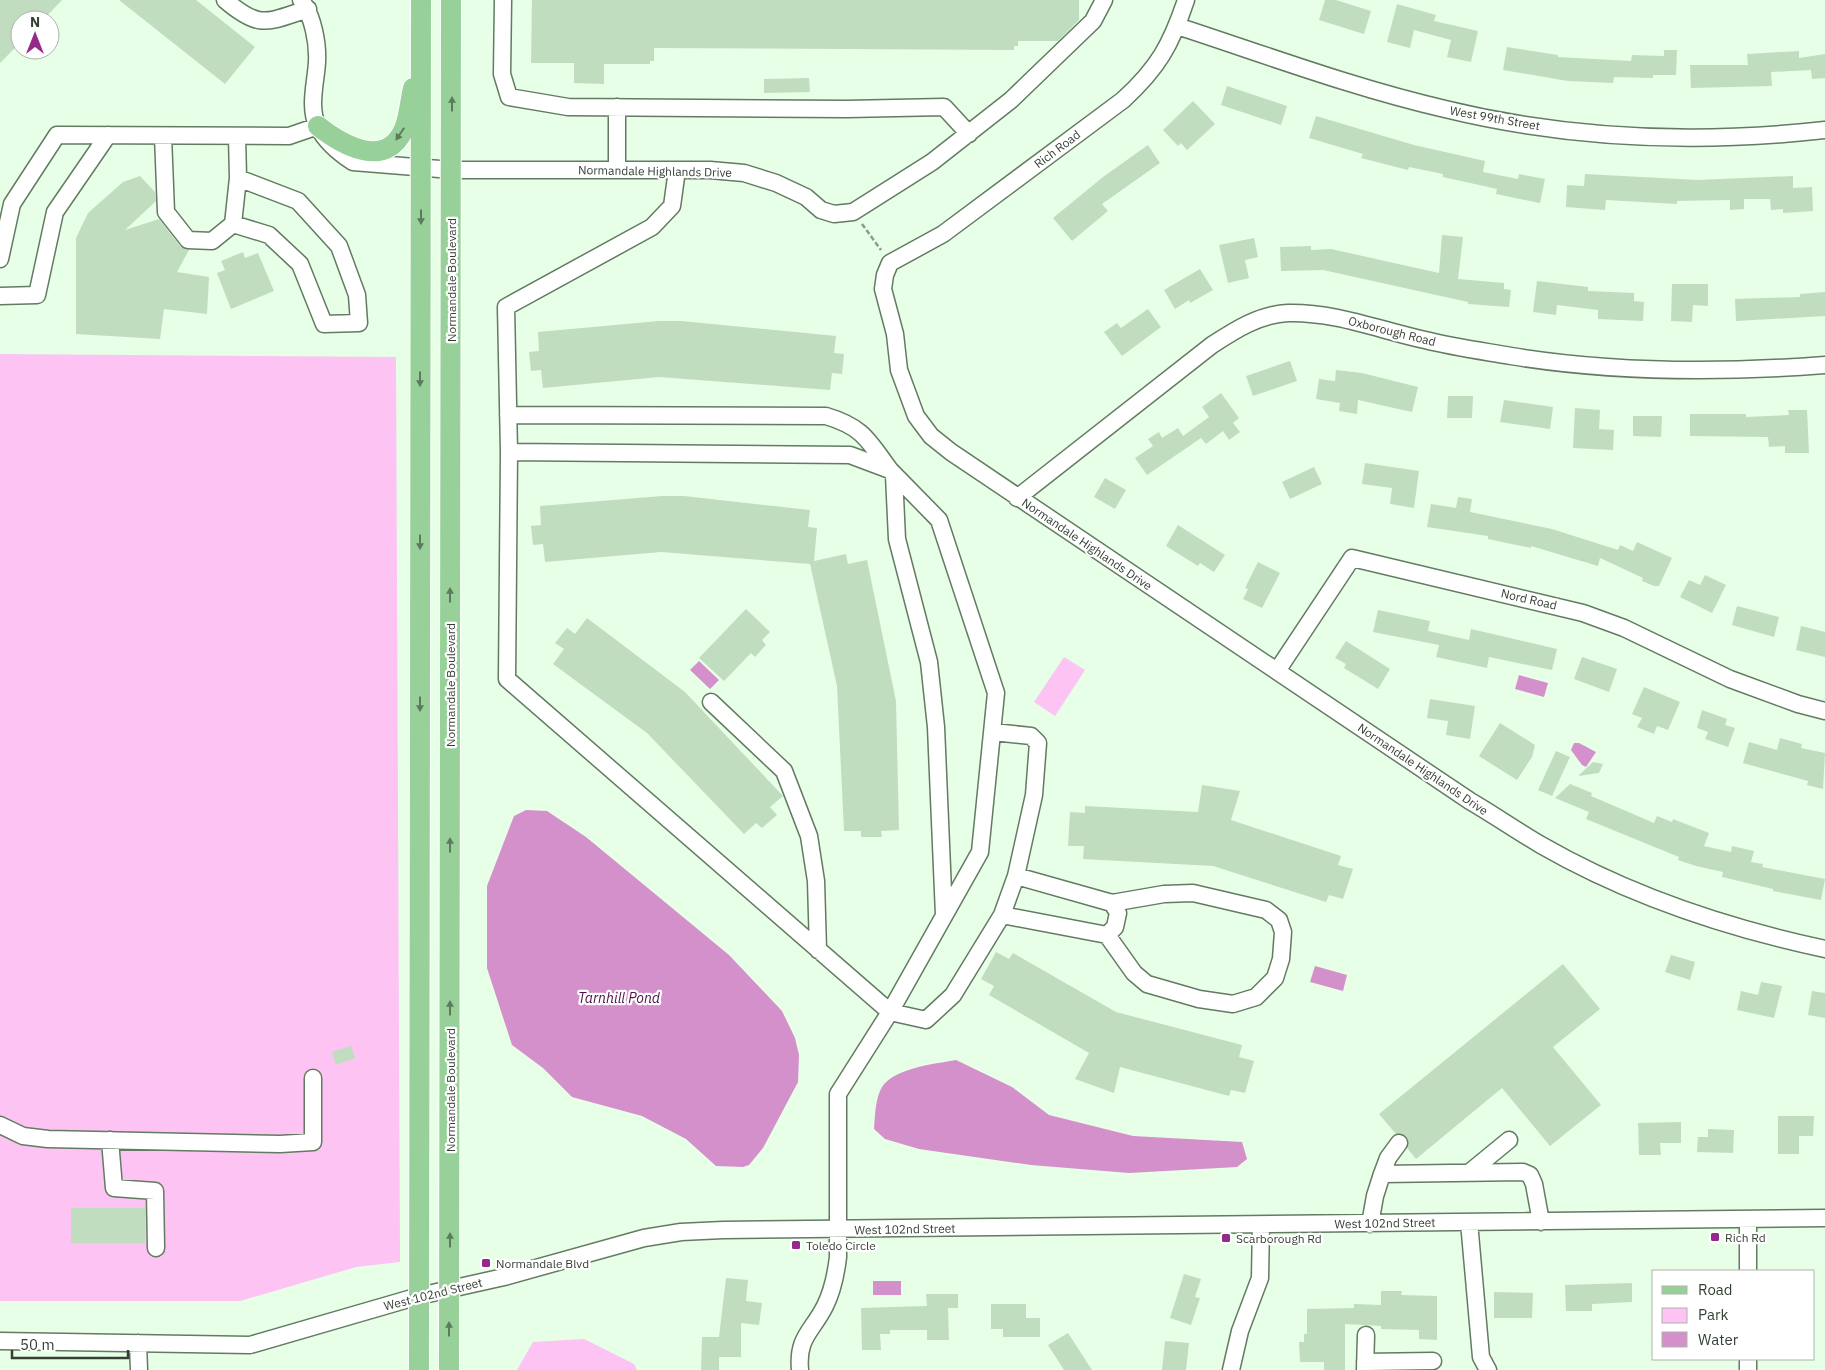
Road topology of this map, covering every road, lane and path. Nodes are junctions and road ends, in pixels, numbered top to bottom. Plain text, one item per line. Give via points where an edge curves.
1 (225, 0) edge
2 (421, 0) edge
3 (451, 0) edge
4 (503, 0) edge
5 (1104, 0) edge
6 (1186, 0) edge
7 (305, 5) edge
8 (1177, 26) junction
9 (421, 54) junction
10 (617, 107) junction
11 (318, 126) junction
12 (1825, 130) edge
13 (969, 134) junction
14 (108, 135) junction
15 (163, 136) junction
16 (237, 136) junction
17 (421, 168) junction
18 (452, 170) junction
19 (617, 170) junction
20 (678, 170) junction
21 (238, 178) junction
22 (853, 212) junction
23 (233, 224) junction
24 (0, 259) edge
25 (890, 263) junction
26 (0, 296) edge
27 (1825, 365) edge
28 (508, 415) junction
29 (508, 452) junction
30 (892, 473) junction
31 (1017, 498) junction
32 (1277, 671) junction
33 (711, 702) dead end
34 (1825, 711) edge
35 (993, 732) junction
36 (1016, 876) junction
37 (1112, 903) junction
38 (944, 915) junction
39 (1002, 915) junction
40 (1107, 934) junction
41 (1825, 949) edge
42 (818, 950) junction
43 (890, 1012) junction
44 (313, 1078) dead end
45 (0, 1125) edge
46 (110, 1140) junction
47 (1509, 1140) dead end
48 (1399, 1143) dead end
49 (1470, 1172) junction
50 (1382, 1174) junction
51 (1825, 1218) edge
52 (1748, 1219) junction
53 (1469, 1222) junction
54 (1541, 1222) junction
55 (1370, 1224) junction
56 (1261, 1225) junction
57 (838, 1230) junction
58 (156, 1248) dead end
59 (1748, 1270) edge
60 (450, 1289) junction
61 (419, 1296) junction
62 (1366, 1335) dead end
63 (0, 1341) edge
64 (138, 1343) junction
65 (1433, 1361) dead end
66 (1365, 1366) edge
67 (139, 1370) edge
68 (419, 1370) edge
69 (449, 1370) edge
70 (800, 1370) edge
71 (1231, 1370) edge
72 (1488, 1370) edge

1 - 7 street via 243,16 265,22
2 - 9 main road
18 -> 3 main road, Normandale Boulevard
4 - 10 street via 502,74 508,97 568,107
5 - 13 street via 1093,21 1011,100
6 - 8 street, Rich Road
7 - 11 street via 318,60 314,109
8 - 12 street, West 99th Street via 1375,90 1445,109 1527,125 1608,134 1690,138 1774,136
8 - 25 street, Rich Road via 1164,54 1146,80 1123,100 943,234
9 -> 11 main road via 404,129 390,145 381,150 354,149
9 - 17 main road
10 - 13 street via 944,107
10 - 19 street
11 - 16 street via 289,136
11 - 17 street, Normandale Highlands Drive via 340,154 353,162
13 - 22 street via 932,162
14 - 15 street
14 - 24 street via 58,135 12,204
14 - 26 street via 54,212 37,295
15 - 16 street
15 - 23 street via 166,212 188,240 212,241
16 - 21 street
17 - 18 street, Normandale Highlands Drive
17 -> 61 main road
18 - 19 street, Normandale Highlands Drive
60 -> 18 main road, Normandale Boulevard
19 - 20 street, Normandale Highlands Drive
20 - 22 street, Normandale Highlands Drive via 744,173 806,197 822,210 834,214
20 - 28 street via 672,206 652,227 506,307
21 - 23 street
21 - 23 street via 298,201 339,246 357,295 359,323 324,324 300,264 269,234
22 - 25 path
25 - 31 street, Normandale Highlands Drive via 883,288 895,334 899,370 916,416 951,452
27 - 31 street, Oxborough Road via 1689,371 1600,367 1512,356 1425,340 1339,317 1286,314 1235,330 1212,345
28 - 29 street
28 - 30 street via 826,416 847,422 861,431
29 - 30 street via 850,454
29 - 42 street via 507,679
30 - 35 street via 939,520 996,693
30 - 38 street via 897,539 929,662 936,727
31 - 32 street, Normandale Highlands Drive
32 - 34 street, Nord Road via 1352,558 1583,613 1624,628 1730,679
32 - 41 street, Normandale Highlands Drive via 1470,801 1542,845 1618,883 1696,914 1778,939
33 - 42 street via 784,771 809,836 816,881
35 - 36 street via 1031,736 1038,743 1034,794
35 - 38 street via 980,852
36 - 37 street
36 - 39 street
37 - 40 street via 1118,914 1115,927
37 - 40 street via 1164,894 1193,893 1266,910 1279,920 1283,932 1281,959 1275,978 1256,997 1233,1004 1199,1000 1147,984 1134,973
38 - 43 street
39 - 40 street
39 - 43 street via 952,994 926,1020
42 - 43 street
43 - 57 street via 838,1094
44 - 46 street via 313,1142
45 - 46 street via 23,1136
46 - 58 street via 114,1188 154,1191
47 - 49 street
48 - 50 street
49 - 50 street
49 - 54 street via 1523,1172 1530,1175
50 - 55 street
51 - 52 street, West 102nd Street
52 - 54 street, West 102nd Street
52 - 59 street
53 - 54 street, West 102nd Street
53 - 55 street, West 102nd Street
53 - 72 street via 1481,1357
55 - 56 street, West 102nd Street
56 - 57 street, West 102nd Street
56 - 71 street via 1260,1278 1240,1331
57 - 60 street, West 102nd Street via 681,1232 644,1238
57 - 70 street via 834,1282 824,1307 802,1342
60 - 61 street, West 102nd Street
69 -> 60 main road, Normandale Boulevard
61 - 64 street, West 102nd Street via 250,1345
61 - 68 main road
62 - 66 street
63 - 64 street, West 102nd Street
64 - 67 street
65 - 66 street

